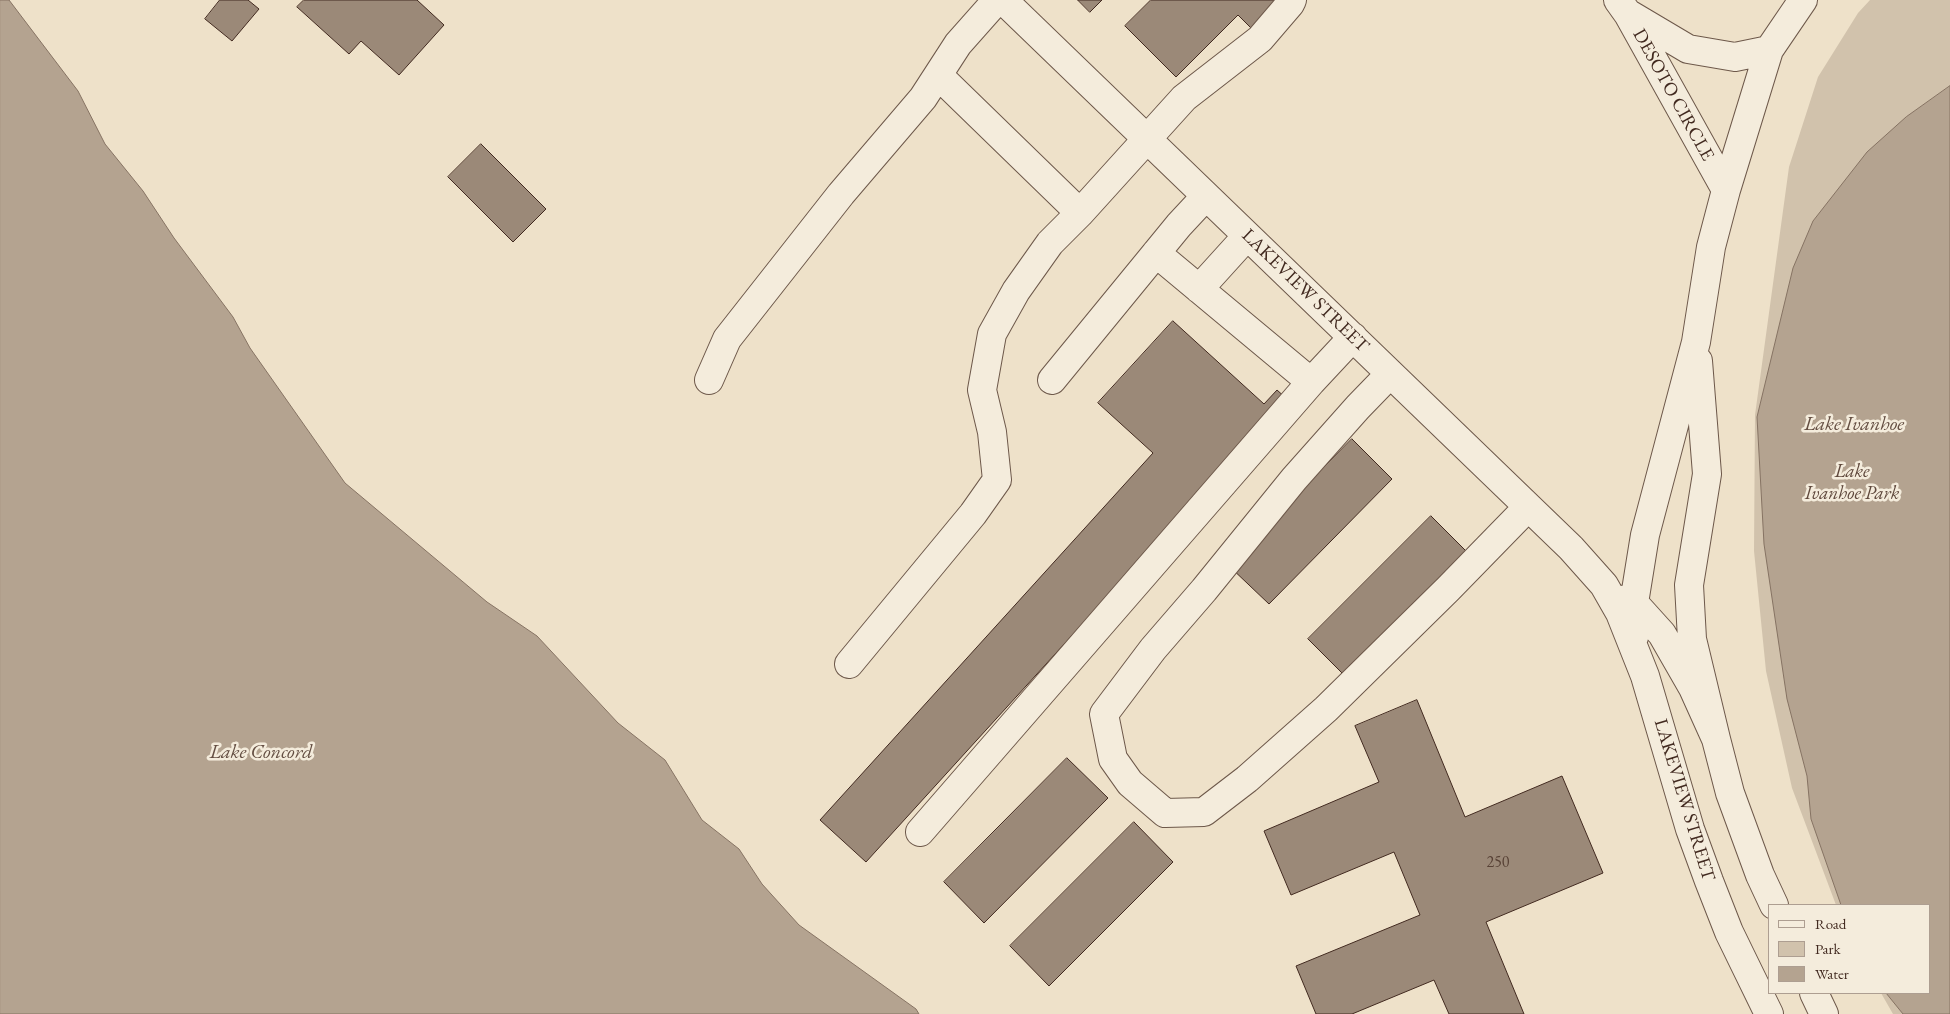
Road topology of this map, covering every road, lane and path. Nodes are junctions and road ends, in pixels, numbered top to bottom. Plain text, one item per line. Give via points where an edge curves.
1 (997, 0) edge
2 (1003, 0) edge
3 (1292, 0) edge
4 (1804, 0) edge
5 (1623, 7) edge
6 (1769, 50) junction
7 (938, 75) junction
8 (1148, 140) junction
9 (1726, 190) junction
10 (1206, 196) junction
11 (1080, 213) junction
12 (1247, 236) junction
13 (1156, 254) junction
14 (1199, 289) junction
15 (1353, 337) junction
16 (1696, 342) junction
17 (1390, 374) junction
18 (709, 380) dead end
19 (1052, 380) dead end
20 (1311, 382) junction
21 (1528, 507) junction
22 (1604, 585) junction
23 (1634, 604) junction
24 (1634, 648) junction
25 (850, 664) dead end
26 (1716, 739) junction
27 (920, 832) dead end
28 (1774, 904) edge
29 (1814, 994) edge
30 (1769, 1014) edge
31 (1824, 1014) edge

1 - 7 street via 958,44
2 - 8 street, LAKEVIEW STREET
3 - 8 street via 1260,39 1184,98
4 - 6 street
5 - 6 street via 1688,49 1735,57
5 - 9 street, DESOTO CIRCLE
6 - 9 street
7 - 11 street
7 - 18 street via 923,98 841,194 727,339
8 - 10 street, LAKEVIEW STREET
8 - 11 street
9 - 16 street via 1711,247
10 - 12 street, LAKEVIEW STREET
10 - 13 street
11 - 25 street via 1050,242 1016,291 992,334 982,390 992,432 997,480
12 - 14 street
12 - 15 street, LAKEVIEW STREET
13 - 14 street
13 - 19 street
14 - 20 street
15 - 17 street, LAKEVIEW STREET
15 - 20 street
16 - 23 street via 1645,534
16 - 26 street via 1707,474 1689,585 1692,639
17 - 21 street, LAKEVIEW STREET
17 - 21 street via 1294,479 1153,649 1104,714 1113,760 1130,784 1165,813 1204,812 1247,779 1326,709
20 - 27 street
21 - 22 street, LAKEVIEW STREET
22 - 23 street, LAKEVIEW STREET
22 - 24 street, LAKEVIEW STREET
23 - 24 street
23 - 26 street, LAKEVIEW STREET via 1662,634
24 - 30 street, LAKEVIEW STREET via 1709,881
26 - 28 street, LAKEVIEW STREET via 1730,793
29 - 31 street

